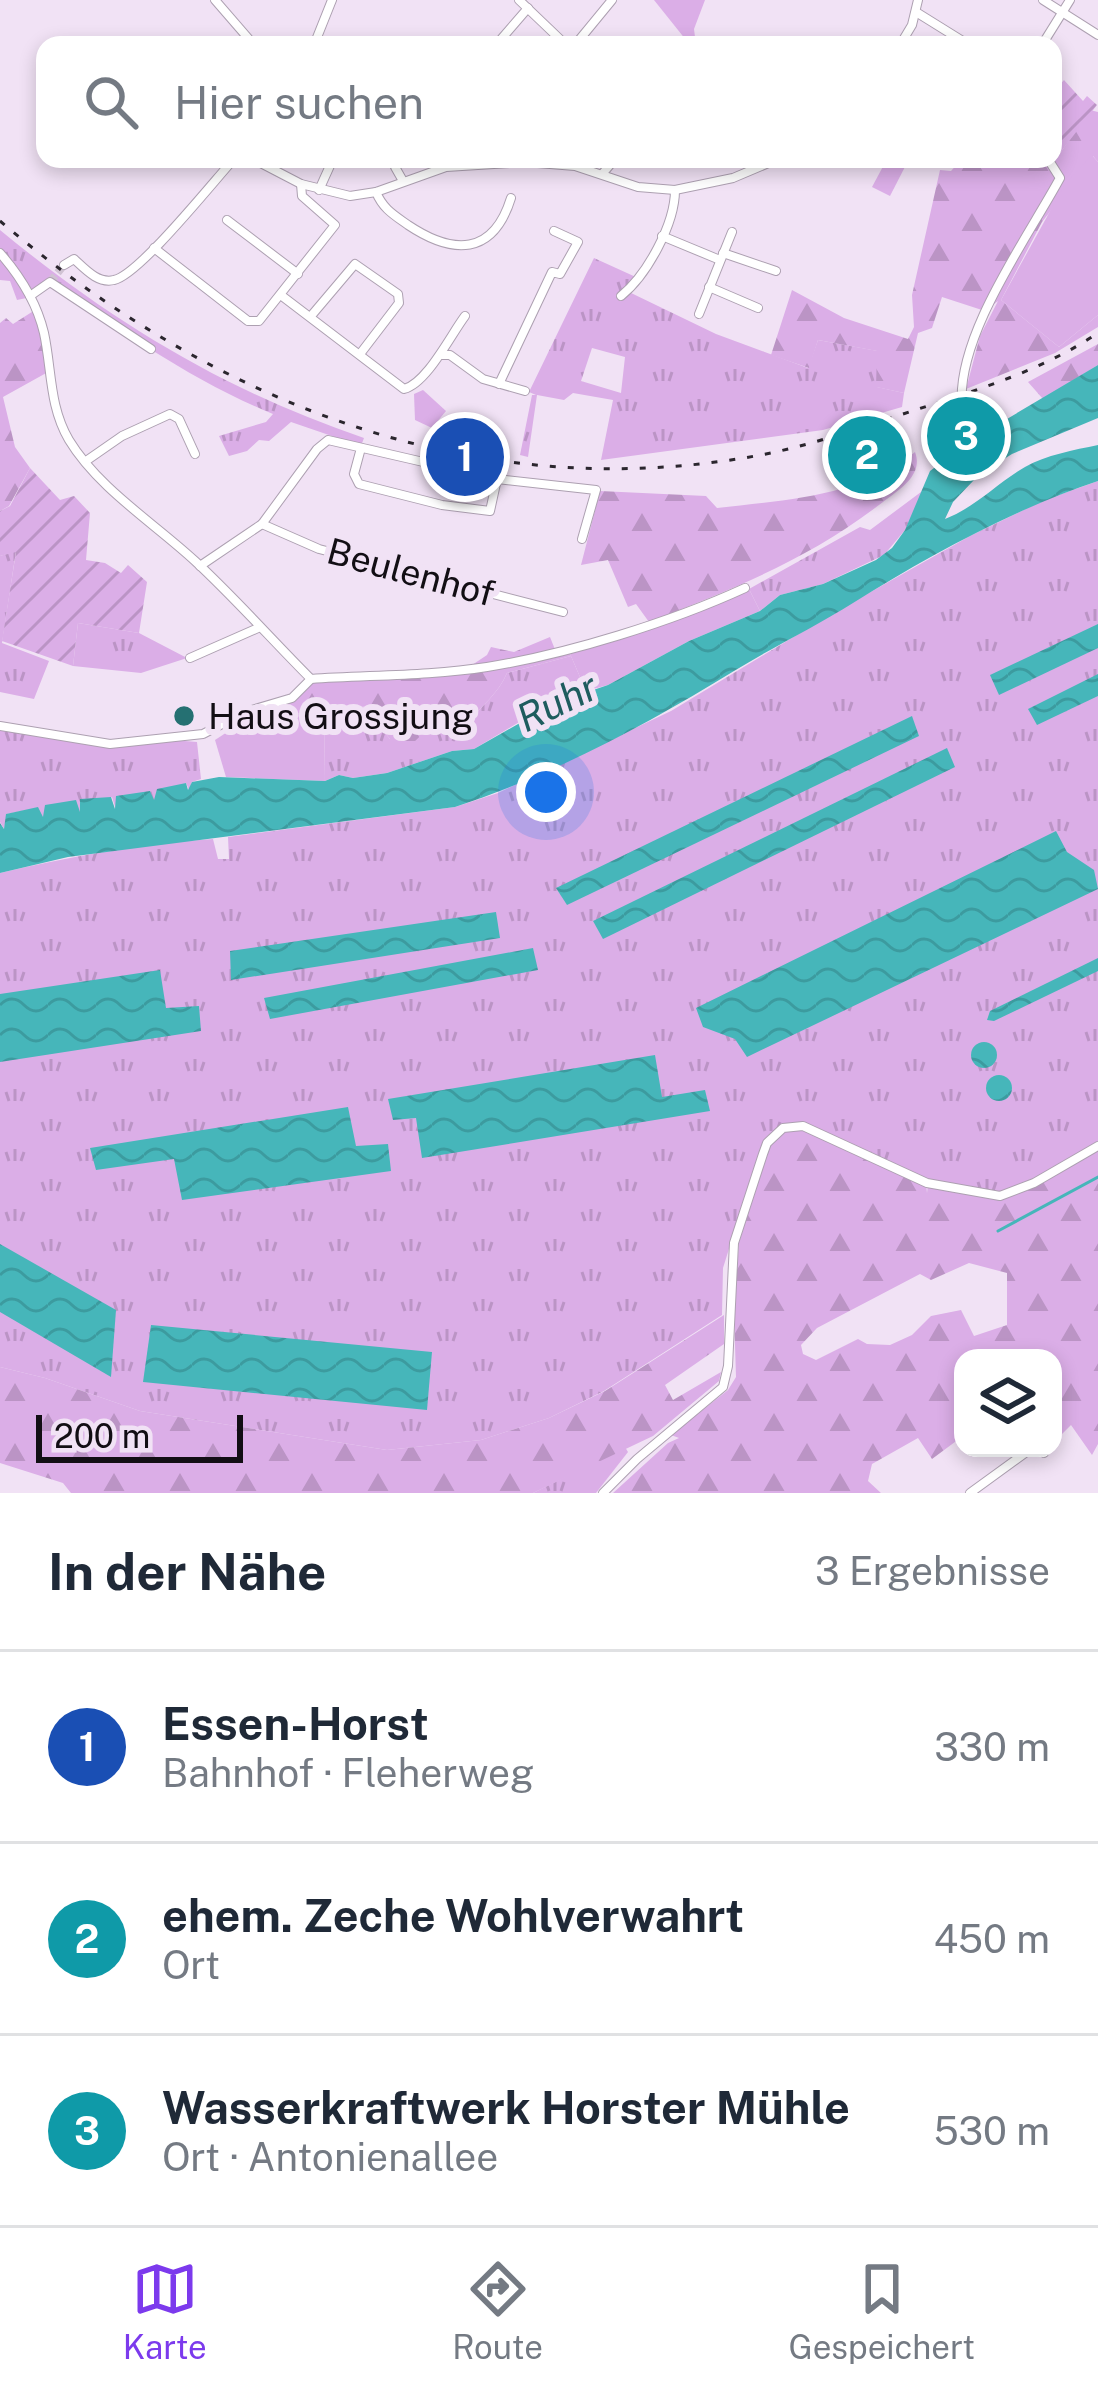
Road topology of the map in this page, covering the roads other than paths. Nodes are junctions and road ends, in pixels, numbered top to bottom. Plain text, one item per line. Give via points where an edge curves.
1 (215, 0) edge
2 (332, 0) edge
3 (519, 0) edge
4 (612, 0) edge
5 (918, 0) edge
6 (1043, 0) edge
7 (1070, 0) edge
8 (528, 8) junction
9 (1062, 11) junction
10 (916, 12) junction
11 (1098, 35) edge
12 (246, 36) edge
13 (318, 36) edge
14 (504, 36) edge
15 (557, 36) edge
16 (582, 36) edge
17 (905, 36) edge
18 (955, 36) edge
19 (1047, 36) edge
20 (225, 168) edge
21 (270, 168) edge
22 (329, 168) edge
23 (396, 168) edge
24 (444, 168) edge
25 (579, 168) edge
26 (607, 168) edge
27 (757, 168) edge
28 (1054, 168) edge
29 (603, 173) junction
30 (403, 181) junction
31 (301, 184) junction
32 (319, 190) junction
33 (674, 190) junction
34 (376, 192) junction
35 (511, 197) dead end
36 (227, 220) dead end
37 (554, 231) dead end
38 (732, 232) dead end
39 (662, 236) junction
40 (154, 248) junction
41 (0, 253) edge
42 (722, 256) junction
43 (64, 265) dead end
44 (776, 271) dead end
45 (298, 274) junction
46 (709, 286) junction
47 (30, 296) junction
48 (282, 296) junction
49 (621, 296) dead end
50 (758, 308) dead end
51 (699, 314) dead end
52 (311, 316) junction
53 (465, 316) dead end
54 (151, 350) dead end
55 (360, 354) junction
56 (442, 355) junction
57 (499, 384) junction
58 (525, 391) dead end
59 (962, 406) dead end
60 (361, 448) junction
61 (195, 454) dead end
62 (86, 461) junction
63 (497, 479) junction
64 (262, 524) junction
65 (582, 539) dead end
66 (200, 566) junction
67 (745, 588) dead end
68 (563, 612) dead end
69 (259, 628) junction
70 (190, 658) dead end
71 (309, 681) junction
72 (0, 726) edge
73 (1098, 1146) edge
74 (1028, 1457) edge
75 (603, 1493) edge
76 (970, 1493) edge

1 - 12 street
2 - 13 street
3 - 8 street
4 - 16 street
5 - 10 street
6 - 9 street
7 - 9 street
8 - 14 street
8 - 15 street
9 - 11 street
9 - 19 street
10 - 17 street
10 - 18 street
20 - 40 street
21 - 31 street
22 - 32 street
23 - 30 street
24 - 30 street
25 - 29 street
26 - 29 street
27 - 33 street
28 - 59 street via 1060,178 984,317
29 - 33 street
30 - 34 street
31 - 32 street
31 - 45 street via 302,196 335,225
32 - 34 street
33 - 39 street
34 - 35 street via 386,210 452,247 490,233
36 - 45 street
37 - 57 street via 578,242 560,274 552,272
38 - 42 street
39 - 42 street
39 - 49 street
40 - 43 street via 114,281 74,259
40 - 48 street via 249,322
41 - 47 street
42 - 44 street
42 - 46 street
45 - 48 street
46 - 50 street
46 - 51 street
47 - 54 street via 50,283
47 - 62 street via 58,416
48 - 52 street
52 - 55 street
52 - 55 street via 355,264 398,294
53 - 56 street
55 - 56 street via 408,389
56 - 57 street
57 - 58 street
60 - 63 street
60 - 63 street via 358,483 442,505 488,512
60 - 64 street via 321,444
61 - 62 street via 170,414
62 - 66 street
63 - 65 street via 596,490
64 - 66 street
64 - 68 street, Beulenhof via 319,549
66 - 69 street
67 - 71 street via 540,657
69 - 70 street
69 - 71 street
71 - 72 street via 292,698 203,734 110,744
73 - 75 street via 1019,1190 985,1196 927,1183 810,1127 784,1129 767,1143 734,1243 723,1387
74 - 76 street

